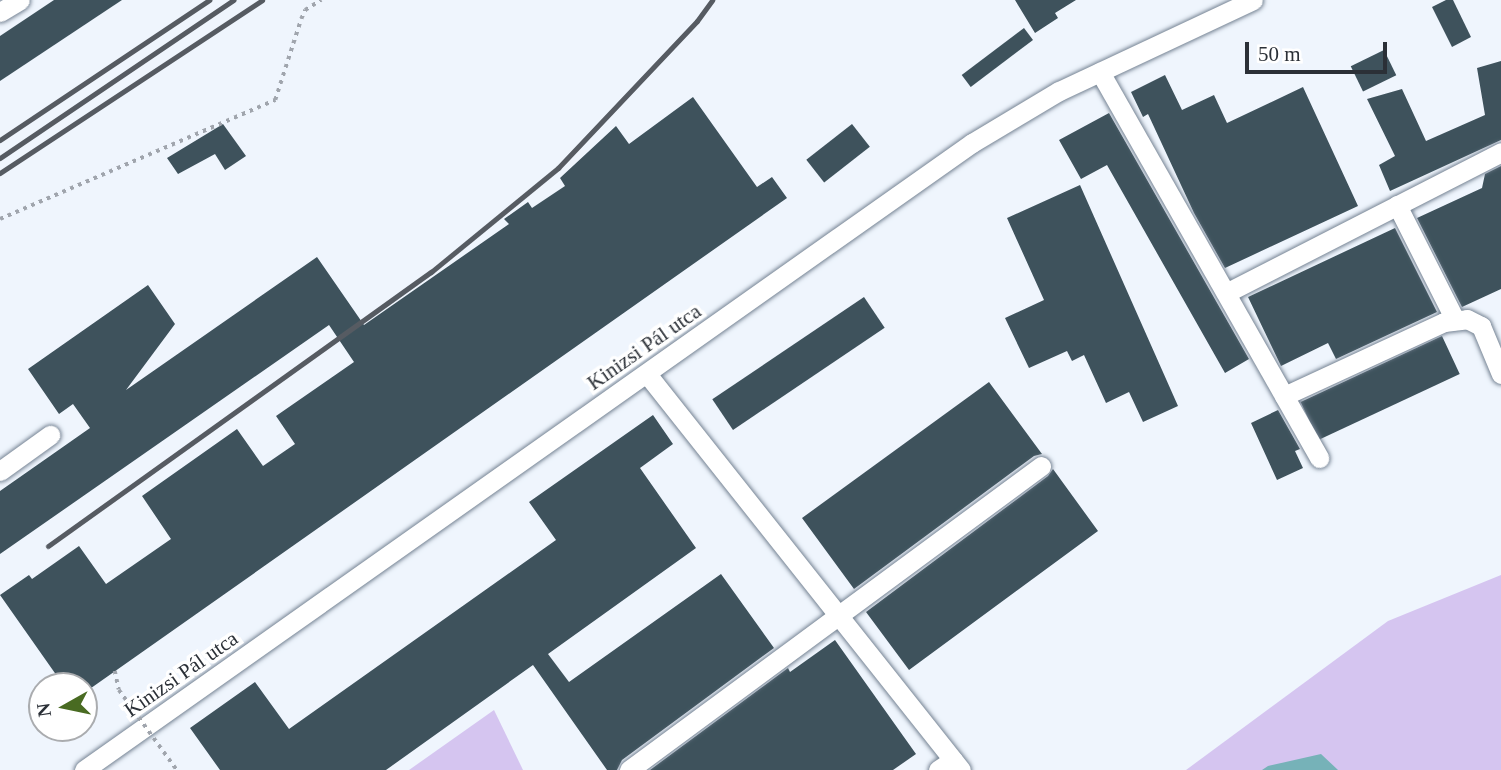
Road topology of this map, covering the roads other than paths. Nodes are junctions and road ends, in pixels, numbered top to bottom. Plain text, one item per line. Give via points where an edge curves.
1 (20, 0) edge
2 (1253, 0) edge
3 (0, 12) edge
4 (1100, 72) junction
5 (1501, 152) edge
6 (1397, 205) junction
7 (1226, 293) junction
8 (1455, 320) junction
9 (648, 374) junction
10 (1501, 374) edge
11 (1284, 397) junction
12 (50, 435) dead end
13 (1319, 458) dead end
14 (1041, 466) dead end
15 (0, 471) edge
16 (839, 615) junction
17 (951, 766) edge
18 (84, 770) edge
19 (628, 770) edge

1 - 3 street
2 - 4 street, Kinizsi Pál utca
4 - 7 street
4 - 9 street, Kinizsi Pál utca via 972,142
5 - 6 street
6 - 7 street
6 - 8 street
7 - 11 street
8 - 10 street via 1467,318 1481,326
8 - 11 street
9 - 16 street
9 - 18 street, Kinizsi Pál utca
11 - 13 street
12 - 15 street
14 - 16 street
16 - 17 street
16 - 19 street

